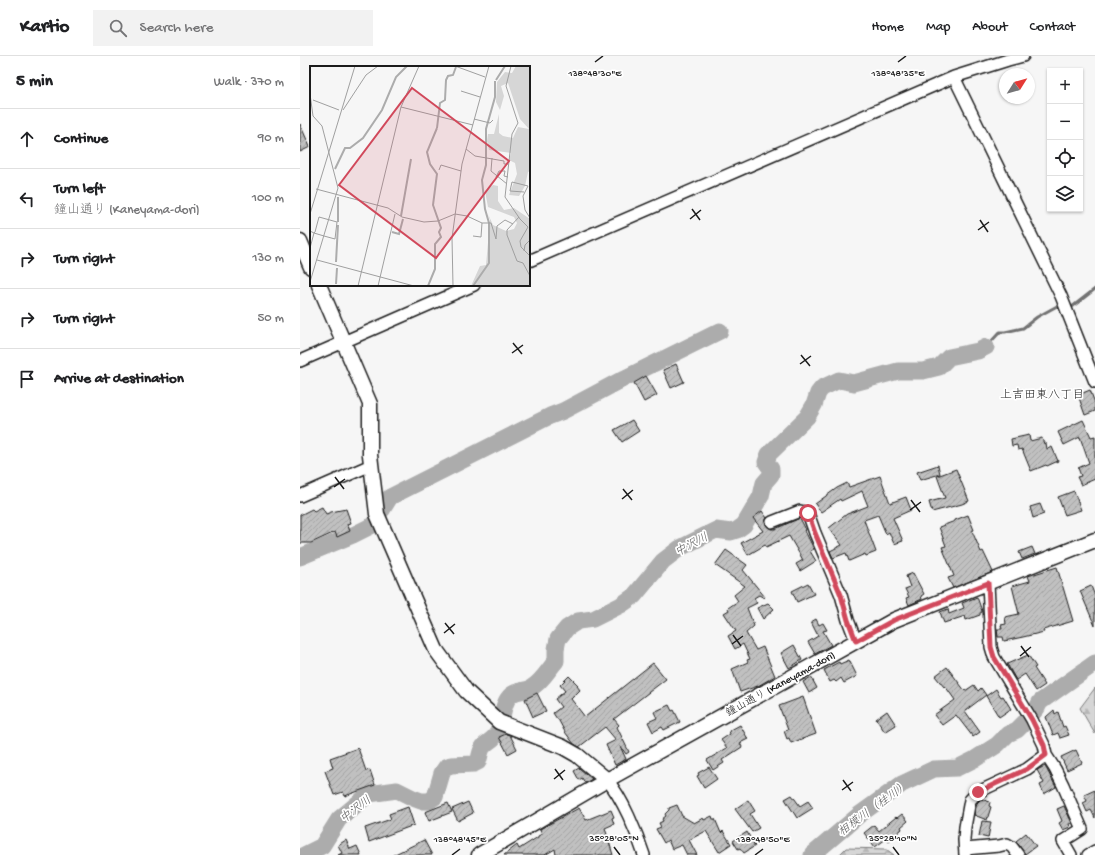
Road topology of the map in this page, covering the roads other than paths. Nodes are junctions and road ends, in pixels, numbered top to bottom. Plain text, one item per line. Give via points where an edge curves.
1 (1023, 56) edge
2 (954, 77) junction
3 (300, 241) edge
4 (530, 261) edge
5 (310, 265) edge
6 (319, 286) edge
7 (472, 286) edge
8 (343, 342) junction
9 (300, 360) edge
10 (1095, 382) edge
11 (371, 465) junction
12 (300, 496) edge
13 (772, 522) dead end
14 (1095, 540) edge
15 (988, 583) junction
16 (856, 641) junction
17 (1046, 755) junction
18 (607, 780) junction
19 (1095, 851) edge
20 (965, 852) edge
21 (479, 855) edge
22 (644, 855) edge
23 (1018, 855) edge
24 (1071, 855) edge
25 (1088, 855) edge

1 - 2 street
2 - 4 street
2 - 10 street via 1062,296
3 - 5 street
6 - 8 street
7 - 8 street
8 - 9 street
8 - 11 street via 370,404
11 - 12 street
11 - 18 street via 377,514 436,650 466,691 499,722 568,750
13 - 16 street via 800,511 808,513 841,595
14 - 15 street, 鐘山通り (Kaneyama-dori)
15 - 16 street, 鐘山通り (Kaneyama-dori) via 894,620
15 - 17 street via 991,647 994,657 1032,720
16 - 18 street, 鐘山通り (Kaneyama-dori)
17 - 20 street via 1027,769 978,792 970,800 965,827
17 - 24 street via 1063,785 1082,829 1063,841
18 - 21 street, 鐘山通り (Kaneyama-dori)
18 - 22 street via 614,788
19 - 25 street
20 - 23 street via 1007,844

